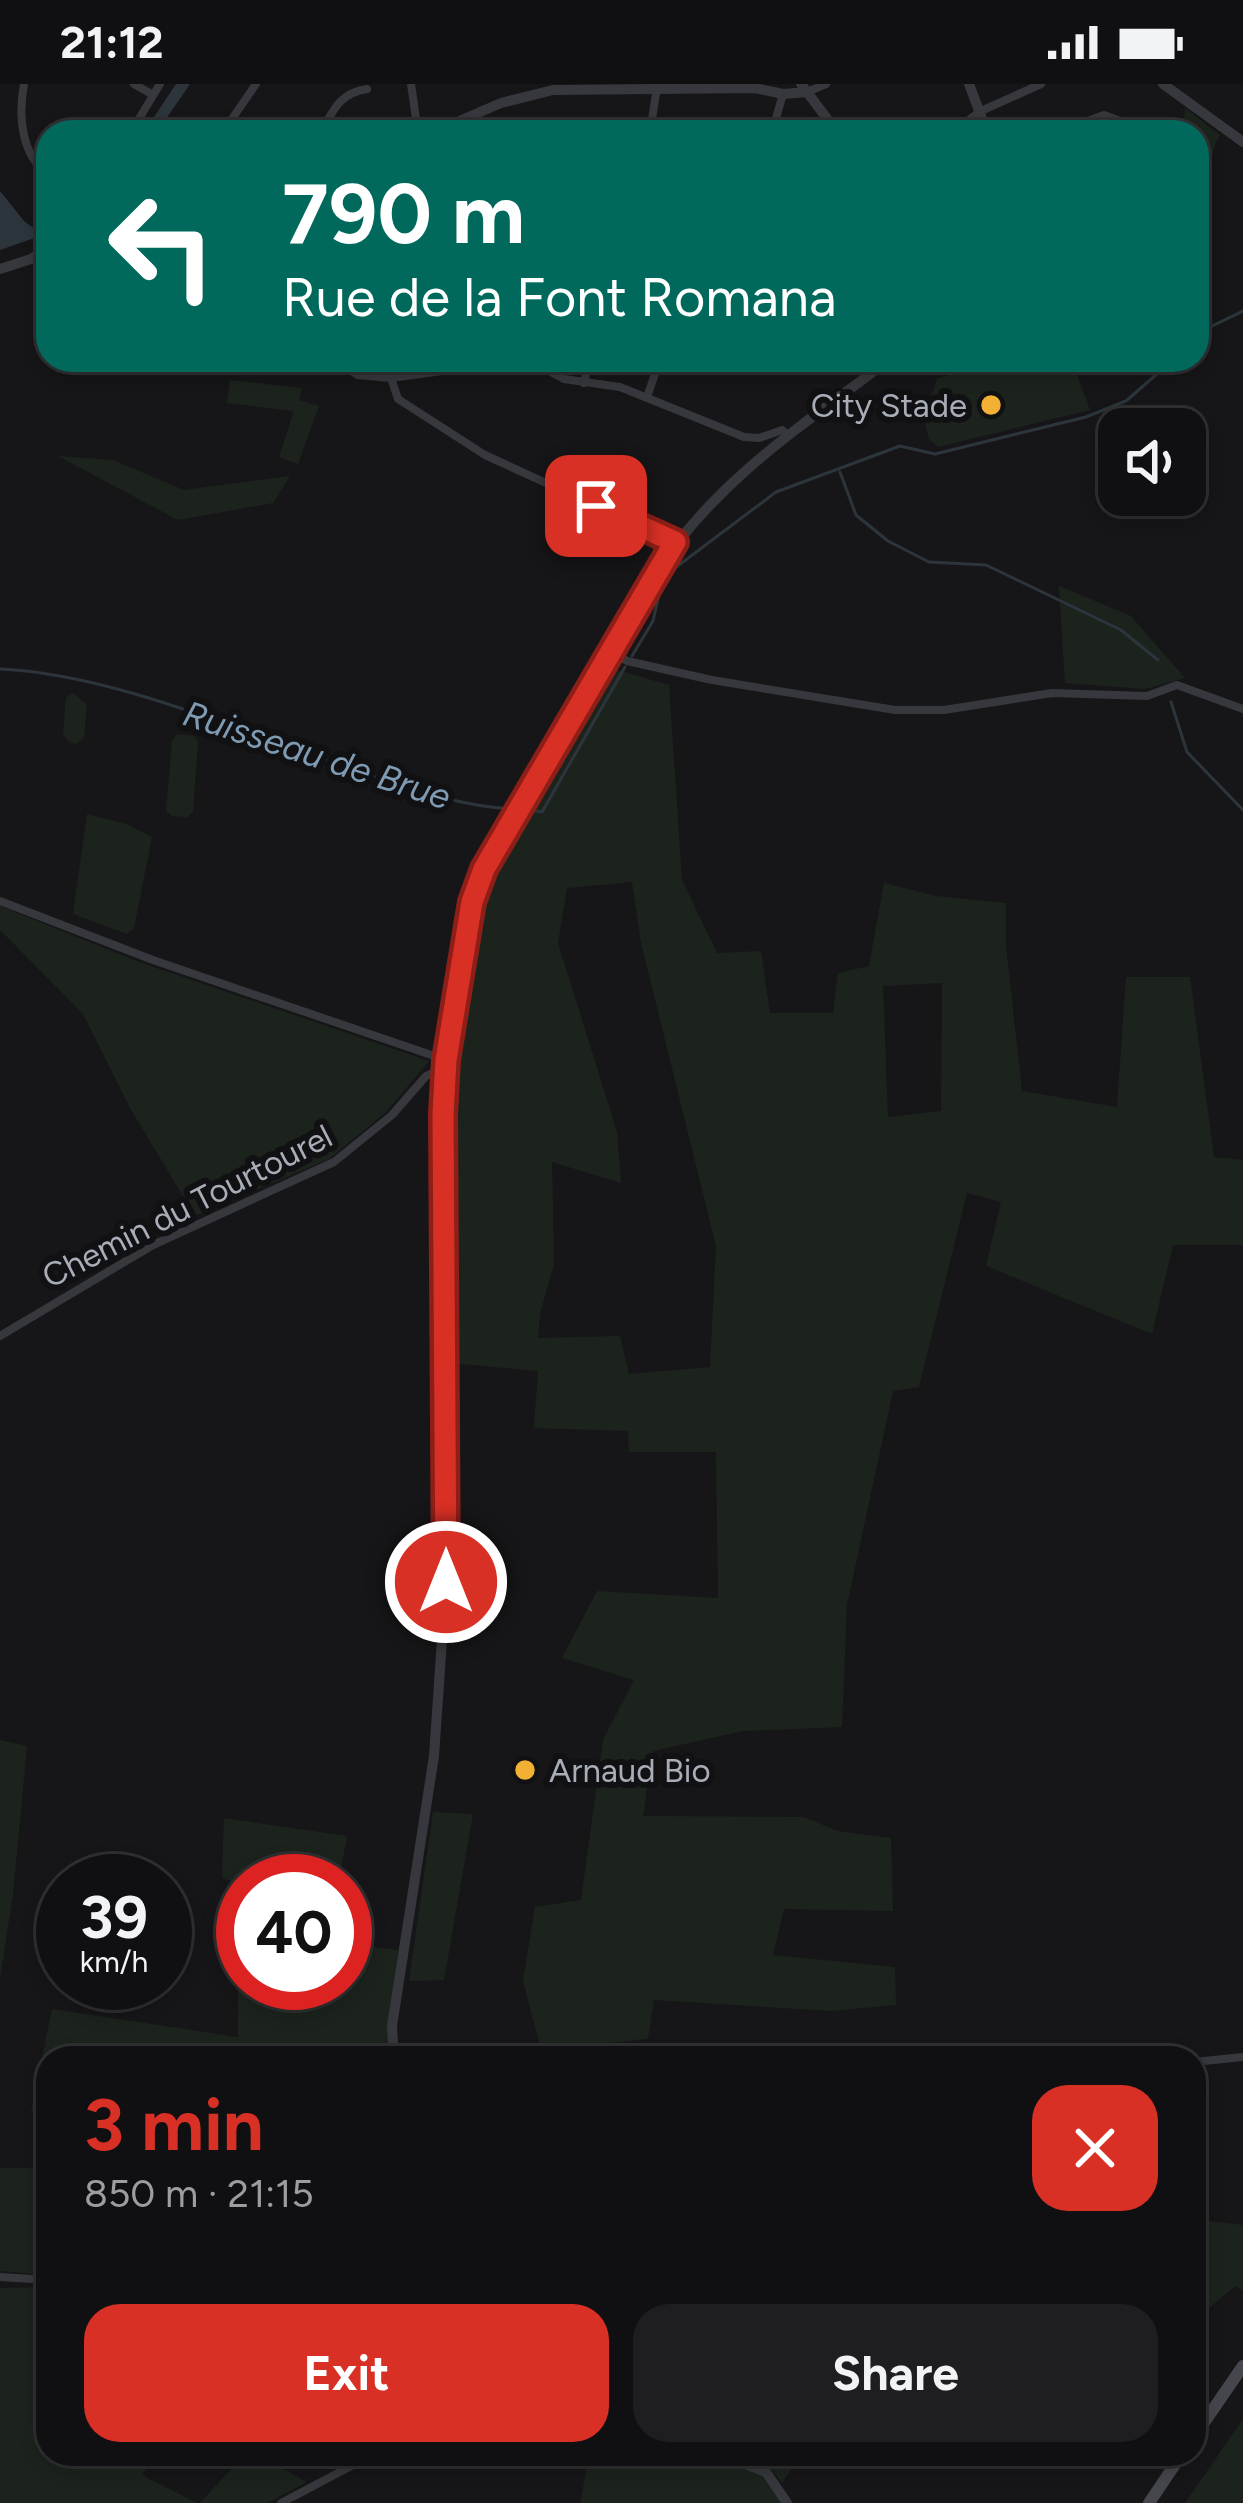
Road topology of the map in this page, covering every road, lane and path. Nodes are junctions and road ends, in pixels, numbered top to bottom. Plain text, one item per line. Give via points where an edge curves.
1 (24, 84) edge
2 (134, 84) edge
3 (160, 84) edge
4 (256, 84) edge
5 (411, 84) edge
6 (826, 84) edge
7 (969, 84) edge
8 (1041, 84) edge
9 (1163, 84) edge
10 (604, 86) edge
11 (752, 86) edge
12 (657, 87) edge
13 (804, 88) edge
14 (367, 89) dead end
15 (783, 94) junction
16 (153, 95) junction
17 (981, 111) junction
18 (137, 120) edge
19 (231, 120) edge
20 (328, 120) edge
21 (416, 120) edge
22 (463, 120) edge
23 (653, 120) edge
24 (775, 120) edge
25 (828, 120) edge
26 (969, 120) edge
27 (984, 120) edge
28 (1243, 142) edge
29 (36, 164) edge
30 (36, 256) edge
31 (0, 269) edge
32 (356, 372) edge
33 (436, 372) edge
34 (550, 372) edge
35 (586, 372) edge
36 (656, 372) edge
37 (873, 372) edge
38 (391, 378) junction
39 (584, 383) junction
40 (647, 398) junction
41 (788, 435) junction
42 (675, 542) junction
43 (612, 652) junction
44 (1243, 709) edge
45 (0, 901) edge
46 (445, 1064) junction
47 (0, 1336) edge
48 (393, 2046) edge
49 (1243, 2057) edge
50 (1206, 2061) edge
51 (0, 2277) edge
52 (36, 2279) edge
53 (1243, 2366) edge
54 (1206, 2420) edge
55 (351, 2466) edge
56 (748, 2466) edge
57 (1174, 2466) edge
58 (281, 2503) edge
59 (787, 2503) edge
60 (1149, 2503) edge

1 - 29 street via 28,156
2 - 16 street
3 - 16 street
4 - 19 street
5 - 21 street
6 - 13 street
7 - 17 street
8 - 17 street
9 - 28 street
10 - 12 street
10 - 22 street via 520,96
11 - 12 street
11 - 15 street
12 - 23 street
13 - 15 street
13 - 25 street
14 - 20 street via 349,92
15 - 24 street
16 - 18 street
17 - 26 street
17 - 27 street
30 - 31 street
32 - 38 street
33 - 38 street
34 - 39 street
35 - 39 street
36 - 40 street
37 - 41 street
38 - 42 street via 398,399 485,455
39 - 40 street
40 - 41 street via 744,436
41 - 42 street via 748,464
42 - 43 street
43 - 44 street via 695,677 895,710 1052,693 1147,695 1177,685
43 - 46 street via 477,886
45 - 46 street
46 - 47 street, Chemin du Tourtourel via 334,1162 152,1245
46 - 48 street via 446,1582 434,1756
49 - 50 street
51 - 52 street
53 - 54 main road
55 - 58 street
56 - 59 street via 766,2473
57 - 60 main road

